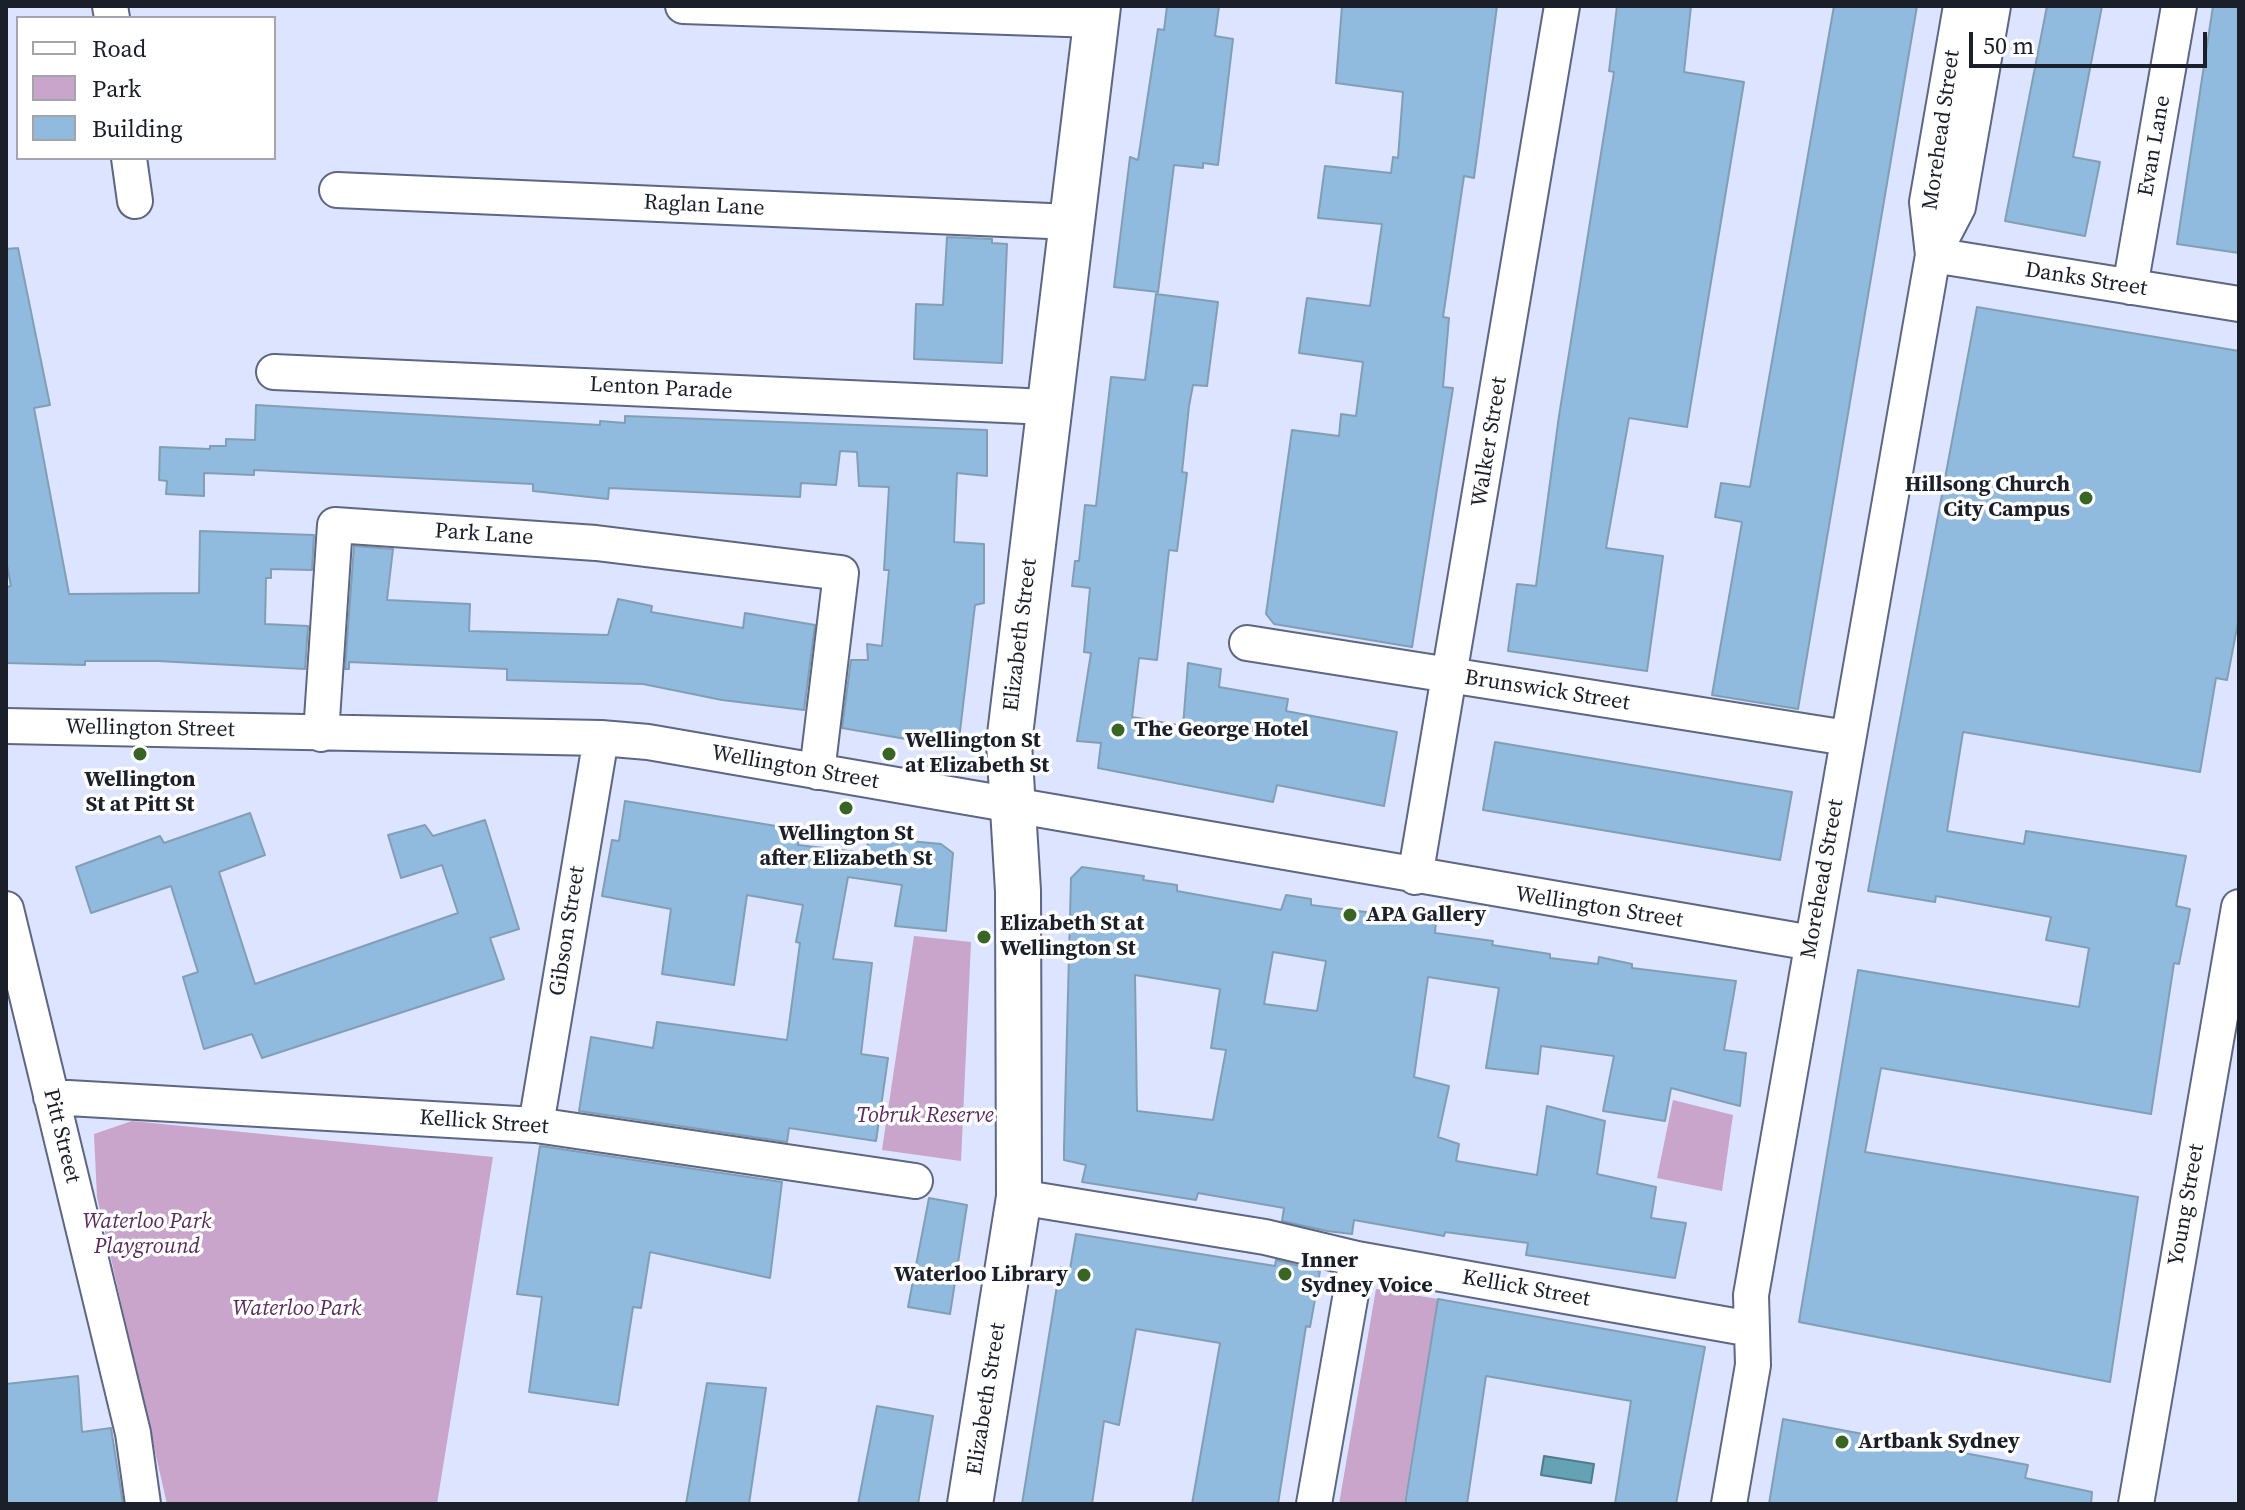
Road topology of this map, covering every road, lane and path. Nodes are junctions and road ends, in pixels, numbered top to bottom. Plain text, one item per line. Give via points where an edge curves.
1 (683, 6) edge
2 (1562, 6) edge
3 (1961, 6) edge
4 (1993, 6) edge
5 (2179, 6) edge
6 (1097, 13) edge
7 (129, 160) edge
8 (337, 190) dead end
9 (135, 201) dead end
10 (1072, 222) junction
11 (1933, 255) junction
12 (2130, 287) junction
13 (2239, 304) edge
14 (274, 372) dead end
15 (1048, 407) junction
16 (1247, 643) dead end
17 (1452, 675) junction
18 (6, 726) edge
19 (321, 734) junction
20 (601, 738) junction
21 (1847, 738) junction
22 (817, 772) junction
23 (1012, 807) junction
24 (1415, 877) junction
25 (2239, 907) edge
26 (6, 909) edge
27 (1812, 943) junction
28 (51, 1097) junction
29 (536, 1125) junction
30 (915, 1181) dead end
31 (1019, 1197) junction
32 (1357, 1259) junction
33 (1751, 1329) junction
34 (143, 1504) edge
35 (970, 1504) edge
36 (1314, 1504) edge
37 (1729, 1504) edge
38 (2136, 1504) edge

1 - 6 street
2 - 17 street, Walker Street
3 - 11 street, Morehead Street via 1927,202
4 - 11 street, Morehead Street via 1958,207
5 - 12 street, Evan Lane
6 - 10 main road, Elizabeth Street
7 - 9 street
8 - 10 street, Raglan Lane
10 - 15 main road, Elizabeth Street
11 - 12 street, Danks Street
11 - 21 street, Morehead Street
12 - 13 street, Danks Street
14 - 15 street, Lenton Parade
15 - 23 main road, Elizabeth Street via 1009,743
16 - 17 street, Brunswick Street
17 - 21 street, Brunswick Street
17 - 24 street, Walker Street
18 - 19 street, Wellington Street
19 - 20 street, Wellington Street
19 - 22 street, Park Lane via 335,525 596,543 841,573
20 - 22 street, Wellington Street
20 - 29 street, Gibson Street
21 - 27 street, Morehead Street
22 - 23 street, Wellington Street
23 - 24 street, Wellington Street
23 - 31 main road, Elizabeth Street via 1018,891
24 - 27 street, Wellington Street
25 - 38 street, Young Street
26 - 28 street, Pitt Street
27 - 33 street, Morehead Street via 1751,1295
28 - 29 street, Kellick Street
28 - 34 street, Pitt Street via 133,1433
29 - 30 street, Kellick Street
31 - 32 street, Kellick Street via 1265,1237
31 - 35 main road, Elizabeth Street
32 - 33 street, Kellick Street
32 - 36 street
33 - 37 street, Morehead Street via 1753,1365

